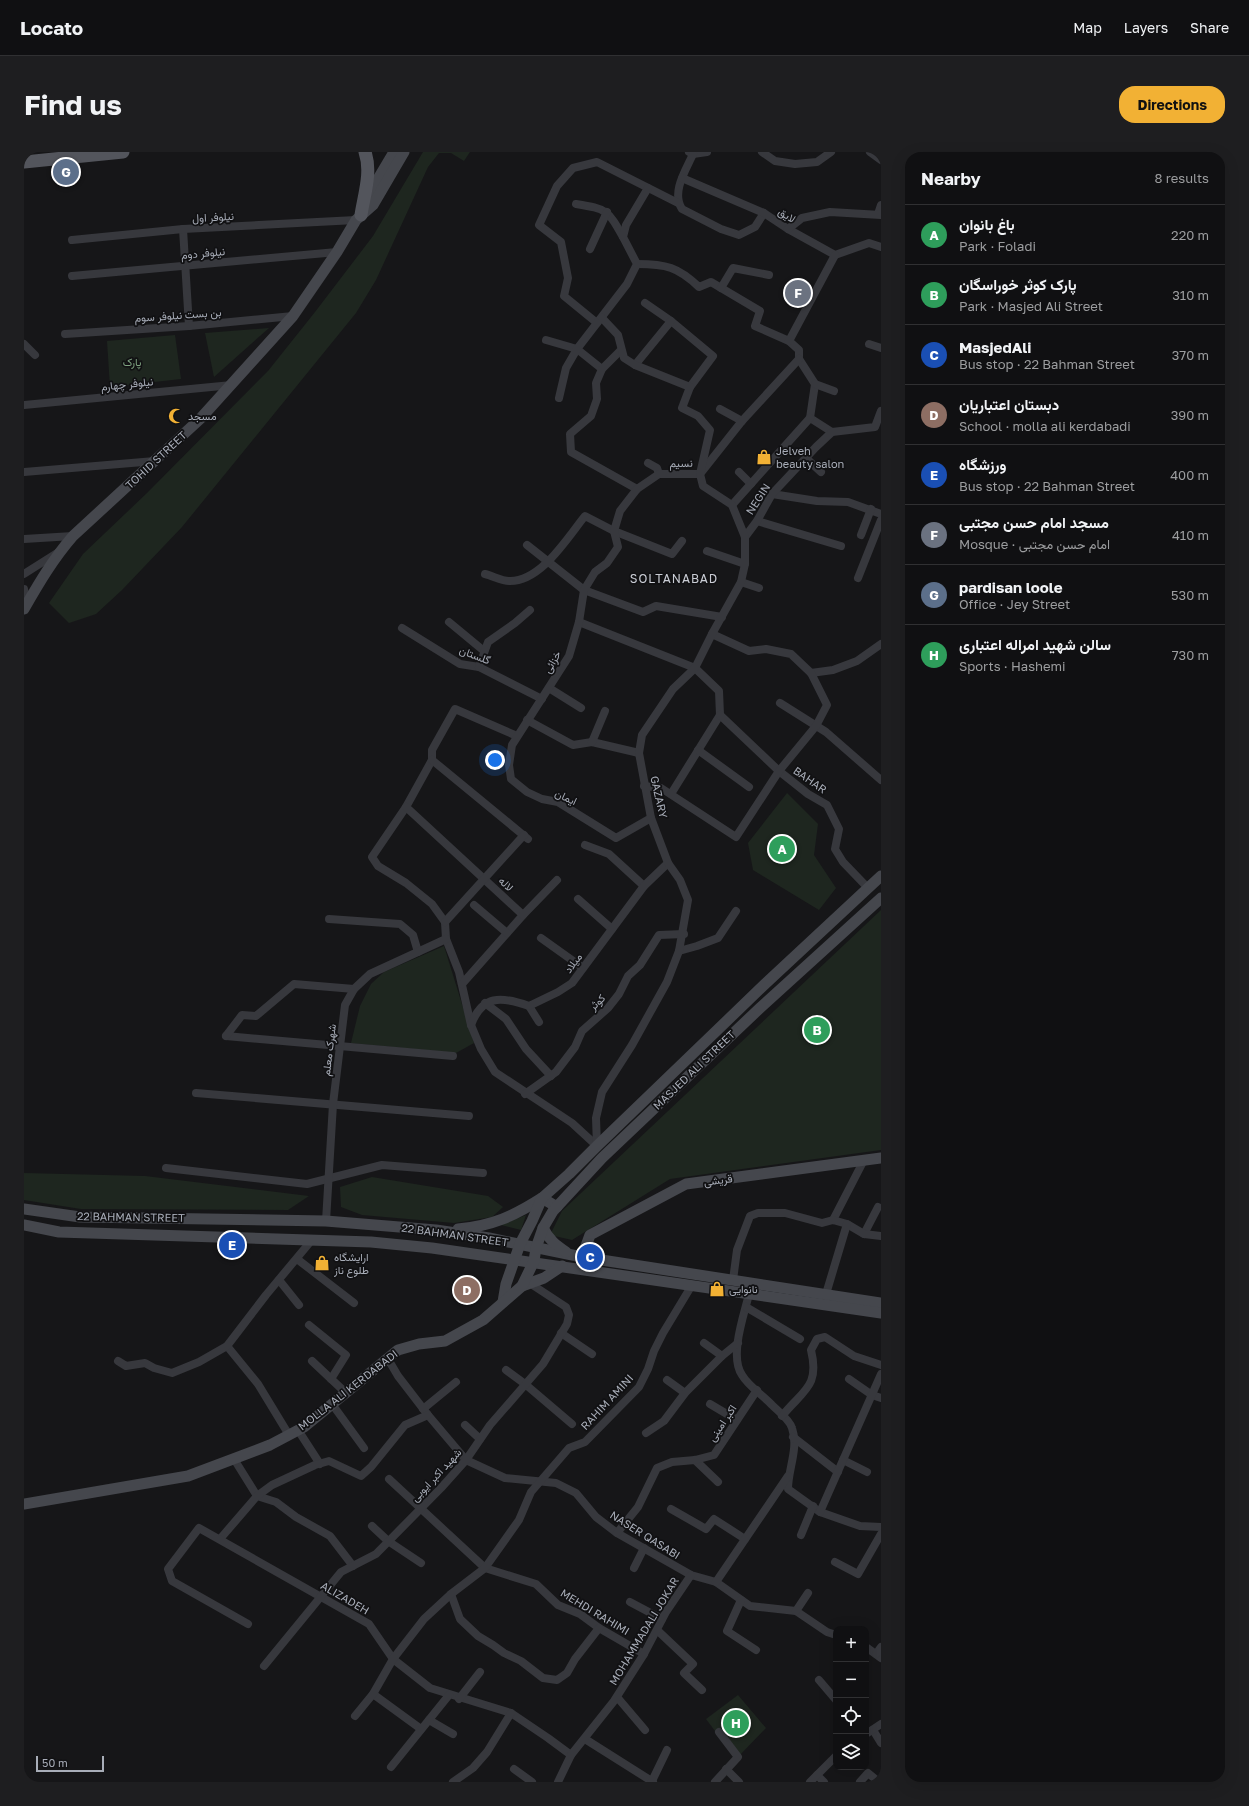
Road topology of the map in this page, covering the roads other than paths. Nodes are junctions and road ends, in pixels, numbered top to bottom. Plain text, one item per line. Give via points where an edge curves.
1 (123, 152) edge
2 (365, 152) edge
3 (394, 152) edge
4 (404, 152) edge
5 (707, 152) edge
6 (762, 152) edge
7 (832, 152) edge
8 (870, 152) edge
9 (691, 153) edge
10 (881, 160) edge
11 (24, 162) edge
12 (682, 178) junction
13 (648, 188) junction
14 (678, 203) junction
15 (576, 204) dead end
16 (881, 205) edge
17 (607, 212) junction
18 (764, 213) junction
19 (880, 215) edge
20 (358, 218) junction
21 (183, 229) junction
22 (788, 229) junction
23 (623, 237) junction
24 (72, 240) dead end
25 (881, 247) edge
26 (590, 248) dead end
27 (337, 252) junction
28 (835, 255) junction
29 (637, 264) junction
30 (185, 266) junction
31 (769, 275) dead end
32 (72, 276) dead end
33 (721, 288) junction
34 (645, 303) dead end
35 (293, 316) junction
36 (600, 320) junction
37 (671, 321) junction
38 (189, 326) junction
39 (65, 334) dead end
40 (546, 340) dead end
41 (789, 341) junction
42 (24, 344) edge
43 (869, 344) dead end
44 (881, 348) edge
45 (577, 349) junction
46 (621, 350) junction
47 (35, 355) dead end
48 (798, 359) junction
49 (635, 364) junction
50 (602, 369) junction
51 (815, 384) junction
52 (232, 385) junction
53 (690, 387) junction
54 (834, 391) dead end
55 (560, 398) dead end
56 (24, 405) edge
57 (720, 409) dead end
58 (881, 411) edge
59 (810, 418) junction
60 (742, 421) junction
61 (878, 430) edge
62 (832, 432) junction
63 (806, 458) junction
64 (155, 461) junction
65 (648, 463) dead end
66 (24, 472) edge
67 (739, 472) dead end
68 (821, 472) dead end
69 (659, 474) junction
70 (700, 474) junction
71 (751, 484) junction
72 (637, 489) junction
73 (772, 494) junction
74 (732, 505) junction
75 (871, 509) junction
76 (881, 514) edge
77 (881, 520) edge
78 (757, 521) junction
79 (614, 531) junction
80 (861, 535) dead end
81 (73, 536) junction
82 (746, 537) junction
83 (24, 539) edge
84 (682, 541) dead end
85 (527, 546) dead end
86 (841, 546) dead end
87 (708, 551) dead end
88 (58, 552) junction
89 (548, 562) junction
90 (745, 564) junction
91 (24, 574) edge
92 (486, 574) dead end
93 (858, 578) dead end
94 (742, 582) junction
95 (759, 588) dead end
96 (24, 589) edge
97 (584, 590) junction
98 (25, 606) edge
99 (530, 610) dead end
100 (722, 617) junction
101 (449, 622) dead end
102 (579, 622) junction
103 (402, 628) dead end
104 (712, 634) junction
105 (881, 644) edge
106 (484, 651) junction
107 (479, 667) junction
108 (695, 668) junction
109 (811, 674) junction
110 (549, 688) junction
111 (542, 699) junction
112 (780, 703) dead end
113 (581, 708) dead end
114 (605, 711) dead end
115 (720, 715) junction
116 (527, 720) junction
117 (816, 726) junction
118 (518, 736) junction
119 (592, 742) junction
120 (698, 750) junction
121 (639, 753) junction
122 (432, 760) junction
123 (779, 771) junction
124 (881, 780) edge
125 (644, 786) junction
126 (750, 787) dead end
127 (671, 794) junction
128 (406, 807) junction
129 (651, 818) junction
130 (585, 845) dead end
131 (668, 863) junction
132 (881, 876) edge
133 (486, 879) junction
134 (557, 880) dead end
135 (644, 886) junction
136 (868, 888) junction
137 (881, 898) edge
138 (578, 899) dead end
139 (474, 905) dead end
140 (736, 911) dead end
141 (523, 915) junction
142 (329, 918) dead end
143 (445, 922) junction
144 (612, 929) junction
145 (507, 933) junction
146 (684, 934) junction
147 (541, 938) dead end
148 (446, 939) junction
149 (679, 951) junction
150 (418, 952) junction
151 (583, 968) junction
152 (462, 984) junction
153 (354, 989) junction
154 (750, 998) junction
155 (485, 1003) junction
156 (529, 1006) junction
157 (760, 1008) junction
158 (539, 1022) dead end
159 (471, 1025) junction
160 (341, 1046) junction
161 (453, 1056) dead end
162 (551, 1076) junction
163 (196, 1093) dead end
164 (525, 1094) junction
165 (333, 1104) junction
166 (469, 1116) dead end
167 (597, 1146) junction
168 (881, 1158) edge
169 (864, 1160) junction
170 (166, 1168) dead end
171 (483, 1173) dead end
172 (329, 1179) junction
173 (542, 1198) junction
174 (556, 1207) junction
175 (878, 1207) dead end
176 (24, 1209) edge
177 (71, 1216) junction
178 (833, 1220) junction
179 (326, 1221) junction
180 (847, 1224) junction
181 (24, 1226) edge
182 (543, 1228) junction
183 (436, 1230) junction
184 (69, 1232) junction
185 (864, 1234) junction
186 (881, 1236) edge
187 (311, 1241) junction
188 (520, 1244) junction
189 (536, 1248) junction
190 (577, 1256) junction
191 (297, 1259) junction
192 (515, 1259) junction
193 (534, 1261) junction
194 (562, 1266) junction
195 (280, 1280) junction
196 (733, 1280) junction
197 (526, 1285) junction
198 (692, 1285) junction
199 (749, 1294) junction
200 (826, 1294) junction
201 (503, 1302) junction
202 (354, 1303) dead end
203 (881, 1303) edge
204 (299, 1305) dead end
205 (746, 1307) junction
206 (881, 1313) edge
207 (309, 1325) dead end
208 (561, 1333) junction
209 (800, 1339) dead end
210 (704, 1343) dead end
211 (738, 1343) junction
212 (227, 1346) junction
213 (592, 1354) dead end
214 (722, 1356) junction
215 (388, 1359) junction
216 (118, 1361) dead end
217 (312, 1361) dead end
218 (881, 1365) edge
219 (506, 1370) dead end
220 (881, 1374) edge
221 (331, 1379) junction
222 (849, 1379) dead end
223 (667, 1380) dead end
224 (456, 1382) dead end
225 (525, 1384) junction
226 (757, 1390) junction
227 (685, 1393) junction
228 (346, 1394) junction
229 (872, 1394) junction
230 (881, 1398) edge
231 (332, 1404) junction
232 (710, 1404) dead end
233 (426, 1412) junction
234 (782, 1416) junction
235 (737, 1420) junction
236 (572, 1424) dead end
237 (466, 1425) dead end
238 (294, 1433) junction
239 (646, 1433) dead end
240 (793, 1437) junction
241 (480, 1439) junction
242 (364, 1448) dead end
243 (234, 1459) junction
244 (466, 1460) junction
245 (695, 1460) junction
246 (843, 1460) junction
247 (320, 1464) junction
248 (838, 1472) junction
249 (867, 1472) dead end
250 (788, 1476) junction
251 (389, 1479) dead end
252 (541, 1482) junction
253 (718, 1482) dead end
254 (257, 1496) junction
255 (24, 1504) edge
256 (812, 1506) junction
257 (420, 1508) junction
258 (671, 1510) dead end
259 (820, 1512) junction
260 (372, 1526) dead end
261 (881, 1527) edge
262 (617, 1533) junction
263 (881, 1534) edge
264 (802, 1535) dead end
265 (220, 1539) junction
266 (745, 1539) junction
267 (388, 1541) junction
268 (644, 1548) junction
269 (835, 1562) dead end
270 (421, 1563) dead end
271 (353, 1566) junction
272 (486, 1568) junction
273 (634, 1568) dead end
274 (691, 1575) junction
275 (716, 1582) junction
276 (808, 1592) dead end
277 (451, 1594) junction
278 (322, 1596) junction
279 (742, 1600) junction
280 (630, 1602) dead end
281 (796, 1611) junction
282 (662, 1619) junction
283 (248, 1624) dead end
284 (598, 1628) junction
285 (657, 1630) junction
286 (833, 1634) edge
287 (869, 1648) edge
288 (756, 1650) dead end
289 (879, 1653) edge
290 (644, 1654) junction
291 (392, 1659) junction
292 (264, 1666) dead end
293 (480, 1672) dead end
294 (819, 1680) dead end
295 (702, 1690) dead end
296 (373, 1694) junction
297 (449, 1695) junction
298 (616, 1697) junction
299 (834, 1698) edge
300 (459, 1699) junction
301 (511, 1713) junction
302 (355, 1716) dead end
303 (429, 1720) junction
304 (881, 1724) edge
305 (421, 1729) junction
306 (645, 1730) dead end
307 (719, 1732) dead end
308 (869, 1732) edge
309 (453, 1734) dead end
310 (869, 1734) edge
311 (585, 1739) junction
312 (881, 1743) edge
313 (667, 1750) dead end
314 (571, 1755) junction
315 (833, 1759) edge
316 (391, 1767) dead end
317 (514, 1769) dead end
318 (726, 1769) junction
319 (817, 1775) junction
320 (641, 1779) edge
321 (652, 1781) edge
322 (453, 1782) edge
323 (532, 1782) edge
324 (558, 1782) edge
325 (715, 1782) edge
326 (739, 1782) edge
327 (810, 1782) edge
328 (824, 1782) edge
329 (860, 1782) edge
330 (880, 1782) edge

1 - 11 main road
2 - 20 main road via 368,161 367,179
3 - 20 main road, TOHID STREET via 366,198
4 - 20 main road, TOHID STREET via 373,205
5 - 9 street
6 - 7 street via 775,161 795,164 817,162
8 - 10 street
9 - 12 street
12 - 14 street
12 - 18 street, لایق
13 - 14 street
13 - 23 street via 626,225
13 - 36 street via 597,162 573,168 556,186 539,225 561,242 568,278 564,296
14 - 18 street via 682,209 700,219 739,235 755,227
15 - 17 street
16 - 19 street
17 - 23 street
17 - 26 street
18 - 22 street, لایق
19 - 22 street via 830,212 802,218
20 - 21 street, نیلوفر اول
20 - 27 main road, TOHID STREET
21 - 24 street, نیلوفر اول
21 - 30 street
22 - 28 street, لایق
23 - 29 street
25 - 28 street via 869,243
27 - 30 street, نیلوفر دوم
27 - 35 main road, TOHID STREET
28 - 41 street
29 - 33 street via 665,266 685,274 699,287 710,282
29 - 36 street via 627,284
30 - 32 street, نیلوفر دوم
30 - 38 street
31 - 33 street via 733,268
33 - 41 street via 760,311 755,326
34 - 37 street
35 - 38 street, بن بست نیلوفر سوم
35 - 52 main road, TOHID STREET
36 - 45 street
36 - 46 street via 618,335
37 - 49 street
37 - 53 street via 713,356
38 - 39 street, بن بست نیلوفر سوم
40 - 45 street
41 - 48 street via 799,350
42 - 47 street
43 - 44 street
45 - 50 street
45 - 55 street via 566,368
46 - 49 street via 624,358
46 - 50 street
48 - 51 street
48 - 60 street, نسیم
49 - 53 street
50 - 72 street via 596,383 597,399 591,416 570,434 571,452
51 - 54 street
51 - 59 street
52 - 56 street, نیلوفر چهارم
52 - 64 main road, TOHID STREET
53 - 70 street via 682,408 698,416 710,430
57 - 60 street
58 - 61 street
59 - 62 street
59 - 71 street
60 - 70 street, نسیم
61 - 62 street
62 - 63 street, NEGIN
63 - 68 street
63 - 73 street, NEGIN
64 - 66 street
64 - 81 main road, TOHID STREET
65 - 69 street via 657,468
67 - 71 street
69 - 70 street, نسیم
69 - 72 street, نسیم
70 - 74 street via 703,486
71 - 74 street
72 - 79 street, نسیم via 620,511
73 - 75 street via 817,501 848,502
73 - 78 street, NEGIN
74 - 82 street, GAZARY
75 - 76 street
75 - 80 street
77 - 93 street
78 - 82 street, NEGIN
78 - 86 street
79 - 84 street via 672,554
79 - 89 street via 585,516
79 - 97 street, نسیم via 618,547 607,563 595,572
81 - 83 street
81 - 88 main road, TOHID STREET
82 - 90 street, GAZARY
85 - 89 street
87 - 90 street
88 - 91 street
88 - 98 main road, TOHID STREET
89 - 92 street via 521,581 508,581
89 - 97 street
90 - 94 street, GAZARY
94 - 95 street
94 - 100 street, GAZARY
96 - 98 street
97 - 100 street via 644,612 656,606
97 - 102 street, خزائی
99 - 106 street via 488,642
100 - 104 street, GAZARY
101 - 106 street
102 - 108 street
102 - 110 street, خزائی via 569,656
103 - 107 street, گلستان via 460,664
104 - 108 street, GAZARY
104 - 109 street via 749,652 766,650 791,654
105 - 109 street via 858,661 833,670
106 - 107 street
107 - 111 street, گلستان
108 - 115 street via 719,691
108 - 121 street, GAZARY via 673,689 642,735
109 - 117 street via 827,705
110 - 111 street, خزائی
110 - 113 street
111 - 116 street, خزائی
112 - 117 street
114 - 119 street
115 - 120 street
115 - 123 street
116 - 118 street, خزائی
116 - 119 street via 573,745
117 - 123 street
117 - 124 street
118 - 122 street via 455,709 432,750
118 - 129 street, ایمان via 512,745 509,765 511,779 527,792 542,799 558,802 616,838
119 - 121 street
120 - 126 street
120 - 127 street
121 - 125 street, GAZARY
122 - 128 street
122 - 133 street via 526,837
123 - 127 street via 736,837
123 - 136 street, BAHAR via 808,794 827,804 839,829 835,848 843,862
125 - 127 street via 661,788
125 - 129 street, GAZARY
128 - 133 street, لاله
128 - 143 street via 372,857 378,866 406,883 432,904
129 - 131 street, GAZARY
130 - 135 street via 609,854
131 - 135 street, میلاد
131 - 146 street, GAZARY via 680,880 688,900
132 - 136 main road, MASJED ALI STREET
133 - 141 street, لاله
133 - 143 street
134 - 141 street
135 - 144 street, میلاد
136 - 154 main road, MASJED ALI STREET
137 - 157 main road, MASJED ALI STREET
138 - 144 street
139 - 145 street
140 - 149 street via 718,938
141 - 145 street
142 - 150 street via 400,924 413,935
143 - 148 street
144 - 151 street, میلاد
145 - 152 street
146 - 149 street, GAZARY
146 - 162 street, کوثر via 659,935 640,965 628,976 620,994 582,1031 575,1047
147 - 151 street
148 - 150 street, شهرک معلم
148 - 152 street
149 - 167 street, GAZARY via 667,982 602,1092 596,1118
150 - 153 street, شهرک معلم via 370,974
151 - 156 street, میلاد via 572,983 552,996
152 - 159 street
153 - 160 street, شهرک معلم via 345,1005
153 - 160 street via 294,984 256,1016 242,1015 226,1036
154 - 157 main road
154 - 167 main road, MASJED ALI STREET
155 - 156 street via 502,1000
155 - 159 street via 476,1012
155 - 162 street via 506,1020 526,1049
156 - 158 street
157 - 174 main road, MASJED ALI STREET via 602,1158
159 - 164 street via 481,1049 495,1072
160 - 161 street
160 - 165 street, شهرک معلم
162 - 164 street, کوثر
163 - 165 street
164 - 167 street via 572,1123
165 - 166 street
165 - 172 street, شهرک معلم
167 - 173 main road, MASJED ALI STREET
168 - 169 main road, قریشی
169 - 178 street
169 - 190 main road, قریشی via 686,1184 590,1235
170 - 172 street via 307,1184
171 - 172 street via 382,1165
172 - 179 street, شهرک معلم
173 - 174 main road
173 - 183 main road, MASJED ALI STREET via 519,1213 492,1224 474,1228
173 - 188 main road
174 - 182 main road, MASJED ALI STREET
175 - 185 street
176 - 177 main road, 22 BAHMAN STREET
177 - 179 main road, 22 BAHMAN STREET
177 - 184 main road
178 - 180 street
178 - 196 street via 822,1223 785,1213 758,1213 750,1216 737,1250
179 - 183 main road, 22 BAHMAN STREET
180 - 185 street
180 - 200 street
181 - 184 main road, 22 BAHMAN STREET
182 - 189 main road, MASJED ALI STREET
182 - 190 main road via 553,1243
183 - 188 main road, 22 BAHMAN STREET
184 - 187 main road, 22 BAHMAN STREET
185 - 186 street
187 - 191 street
187 - 192 main road, 22 BAHMAN STREET via 371,1242
188 - 189 main road, 22 BAHMAN STREET
188 - 192 main road
189 - 190 main road, 22 BAHMAN STREET
189 - 193 main road, MASJED ALI STREET
190 - 196 main road, 22 BAHMAN STREET
191 - 195 street
191 - 202 street
192 - 193 main road, 22 BAHMAN STREET
192 - 201 main road
193 - 194 main road, 22 BAHMAN STREET
193 - 197 main road, MASJED ALI STREET
194 - 197 main road
194 - 198 main road, 22 BAHMAN STREET
195 - 204 street
195 - 212 street
196 - 200 main road, 22 BAHMAN STREET
197 - 201 main road, MOLLA ALI KERDABADI
197 - 208 street, شهید اکبر ایوبی via 566,1307 569,1315
198 - 199 main road, 22 BAHMAN STREET
198 - 252 street, RAHIM AMINI via 660,1339 639,1387 585,1442 569,1448
199 - 205 street
199 - 206 main road, 22 BAHMAN STREET
200 - 203 main road, 22 BAHMAN STREET
201 - 215 main road, MOLLA ALI KERDABADI via 482,1320 444,1341 398,1350
205 - 209 street
205 - 211 street
207 - 221 street via 346,1355
208 - 213 street
208 - 225 street, شهید اکبر ایوبی via 543,1364
210 - 214 street
211 - 214 street
211 - 226 street via 737,1360 741,1375
212 - 216 street via 199,1362 172,1373 145,1363 126,1366
212 - 238 street
214 - 227 street
215 - 228 main road, MOLLA ALI KERDABADI
215 - 233 street
217 - 221 street
218 - 234 street via 854,1356 825,1337 817,1339 811,1350 813,1377 807,1388
219 - 225 street
220 - 229 street
221 - 228 street
222 - 229 street
223 - 227 street
224 - 233 street
225 - 236 street
225 - 241 street, شهید اکبر ایوبی
226 - 234 street
226 - 235 street, اکبر امینی
227 - 239 street via 664,1421
228 - 231 main road, MOLLA ALI KERDABADI
229 - 230 street
229 - 246 street
231 - 238 main road, MOLLA ALI KERDABADI
231 - 242 street
232 - 235 street
233 - 244 street
233 - 247 street via 405,1426 360,1476 328,1461
234 - 240 street via 792,1427
235 - 245 street, اکبر امینی via 714,1455
237 - 241 street
238 - 243 main road, MOLLA ALI KERDABADI
238 - 247 street
240 - 248 street
240 - 250 street via 795,1449
241 - 244 street, شهید اکبر ایوبی
243 - 254 street
243 - 255 main road, MOLLA ALI KERDABADI via 188,1476
244 - 252 street, NASER QASABI via 505,1478
244 - 257 street, شهید اکبر ایوبی
245 - 253 street
245 - 262 street, اکبر امینی via 672,1462 657,1468 638,1507
246 - 248 street
246 - 249 street
247 - 254 street via 272,1486
248 - 259 street
250 - 256 street via 788,1489
250 - 266 street
251 - 257 street, MEHDI RAHIMI
252 - 262 street, NASER QASABI via 556,1483 576,1493 596,1517
252 - 272 street, RAHIM AMINI via 531,1492 518,1520
254 - 265 street
254 - 271 street via 276,1502 296,1517 330,1536
256 - 259 street
256 - 264 street
257 - 267 street, شهید اکبر ایوبی
257 - 272 street, MEHDI RAHIMI
258 - 266 street via 706,1529 714,1519
259 - 261 street via 860,1526
260 - 267 street
262 - 268 street, NASER QASABI
263 - 269 street via 858,1574
265 - 278 street, ALIZADEH
265 - 283 street, ALIZADEH via 199,1528 168,1569 172,1580
266 - 275 street
267 - 270 street
267 - 271 street, شهید اکبر ایوبی via 376,1554
268 - 273 street
268 - 274 street, NASER QASABI
271 - 278 street, شهید اکبر ایوبی via 341,1572
272 - 277 street, RAHIM AMINI
272 - 284 street, MEHDI RAHIMI via 536,1584 558,1605 580,1614
274 - 275 street, NASER QASABI
274 - 282 street, MOHAMMADALI JOKAR
275 - 279 street, NASER QASABI
276 - 281 street
277 - 284 street via 460,1619 478,1636 521,1661 543,1678 557,1680 567,1673
277 - 291 street, RAHIM AMINI via 424,1619
278 - 291 street, ALIZADEH via 369,1624
278 - 292 street, شهید اکبر ایوبی
279 - 281 street, NASER QASABI via 750,1606
279 - 288 street via 727,1631
280 - 282 street
281 - 286 street
282 - 285 street, MOHAMMADALI JOKAR
284 - 290 street, MEHDI RAHIMI
285 - 290 street, MOHAMMADALI JOKAR
285 - 295 street via 693,1664 684,1673
287 - 289 street
290 - 298 street, MOHAMMADALI JOKAR
291 - 296 street, RAHIM AMINI
291 - 297 street, ALIZADEH via 430,1688
293 - 300 street
294 - 299 street
296 - 302 street, RAHIM AMINI
296 - 305 street
297 - 300 street, ALIZADEH
297 - 303 street
298 - 306 street
298 - 311 street, MOHAMMADALI JOKAR
300 - 301 street, ALIZADEH
301 - 314 street, ALIZADEH
301 - 322 street via 487,1752 472,1768
303 - 305 street
303 - 309 street
304 - 308 street
305 - 316 street
307 - 318 street via 738,1757
310 - 312 street
311 - 314 street, MOHAMMADALI JOKAR
311 - 320 street
313 - 321 street
314 - 324 street, MOHAMMADALI JOKAR
315 - 319 street
317 - 323 street
318 - 325 street
318 - 326 street
319 - 327 street
319 - 328 street
320 - 321 street
329 - 330 street via 868,1773

